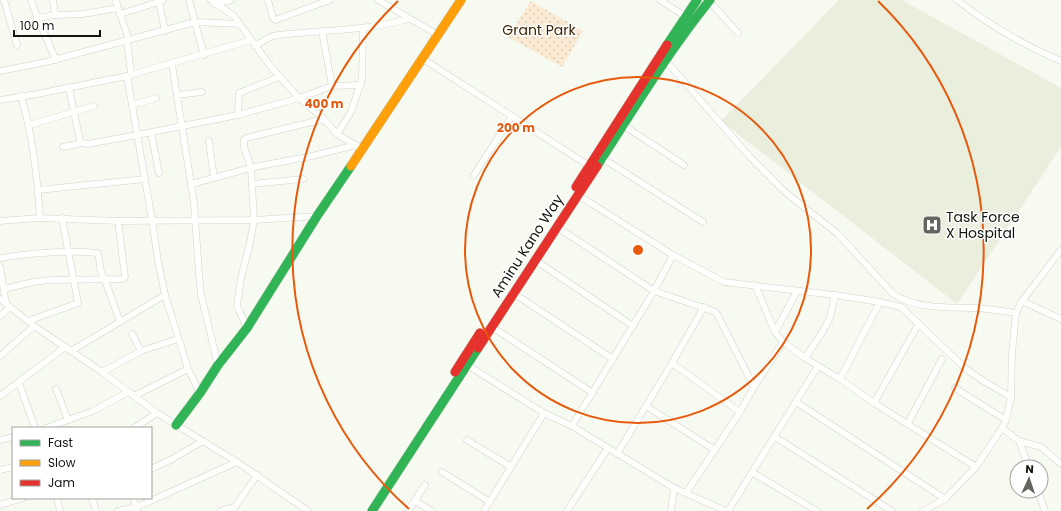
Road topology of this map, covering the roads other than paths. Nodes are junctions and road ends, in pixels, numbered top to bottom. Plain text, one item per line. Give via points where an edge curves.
1 (4, 0) edge
2 (31, 0) edge
3 (53, 0) edge
4 (116, 0) edge
5 (189, 0) edge
6 (230, 0) edge
7 (268, 0) edge
8 (330, 0) edge
9 (378, 0) edge
10 (461, 0) edge
11 (660, 0) edge
12 (697, 0) edge
13 (957, 0) edge
14 (161, 1) edge
15 (710, 1) edge
16 (212, 2) edge
17 (118, 8) junction
18 (120, 14) junction
19 (54, 15) junction
20 (686, 17) junction
21 (37, 18) junction
22 (408, 18) junction
23 (195, 22) junction
24 (240, 24) junction
25 (363, 28) junction
26 (165, 31) junction
27 (322, 31) junction
28 (738, 33) dead end
29 (438, 35) junction
30 (128, 40) junction
31 (253, 43) junction
32 (17, 45) dead end
33 (204, 55) junction
34 (423, 59) junction
35 (56, 60) junction
36 (1061, 61) edge
37 (666, 62) junction
38 (172, 64) junction
39 (0, 71) edge
40 (129, 75) junction
41 (279, 76) junction
42 (361, 85) junction
43 (332, 86) junction
44 (69, 88) junction
45 (202, 92) dead end
46 (177, 95) junction
47 (21, 96) junction
48 (156, 98) dead end
49 (299, 98) junction
50 (0, 100) edge
51 (132, 105) junction
52 (94, 106) dead end
53 (74, 112) junction
54 (238, 115) junction
55 (512, 116) junction
56 (324, 119) junction
57 (29, 125) junction
58 (623, 125) junction
59 (182, 126) junction
60 (151, 132) junction
61 (337, 134) junction
62 (137, 135) junction
63 (209, 141) dead end
64 (82, 143) junction
65 (63, 147) dead end
66 (359, 147) junction
67 (602, 158) junction
68 (684, 165) dead end
69 (592, 167) junction
70 (251, 168) junction
71 (159, 173) dead end
72 (474, 175) dead end
73 (214, 178) junction
74 (145, 179) junction
75 (303, 179) dead end
76 (191, 184) junction
77 (252, 184) junction
78 (38, 190) junction
79 (578, 195) junction
80 (317, 216) junction
81 (40, 218) junction
82 (62, 218) junction
83 (152, 220) junction
84 (195, 220) junction
85 (254, 220) junction
86 (0, 221) edge
87 (118, 221) junction
88 (703, 222) dead end
89 (556, 227) junction
90 (1061, 250) edge
91 (68, 252) junction
92 (673, 255) junction
93 (0, 258) edge
94 (535, 260) junction
95 (0, 267) edge
96 (105, 280) junction
97 (73, 281) junction
98 (754, 285) junction
99 (4, 289) junction
100 (654, 291) junction
101 (796, 291) junction
102 (513, 293) junction
103 (165, 295) junction
104 (835, 295) junction
105 (0, 299) edge
106 (1022, 301) junction
107 (880, 302) junction
108 (8, 305) junction
109 (704, 307) junction
110 (1016, 313) junction
111 (0, 316) edge
112 (1061, 319) edge
113 (28, 321) junction
114 (120, 322) junction
115 (919, 323) junction
116 (34, 326) junction
117 (633, 326) junction
118 (492, 327) junction
119 (248, 328) junction
120 (775, 332) junction
121 (132, 334) dead end
122 (178, 339) junction
123 (783, 342) junction
124 (68, 349) junction
125 (141, 351) junction
126 (0, 356) edge
127 (805, 358) junction
128 (612, 359) junction
129 (942, 359) dead end
130 (672, 364) junction
131 (218, 365) junction
132 (467, 365) junction
133 (818, 366) junction
134 (188, 369) junction
135 (102, 372) junction
136 (840, 379) junction
137 (19, 383) junction
138 (754, 387) junction
139 (955, 388) dead end
140 (56, 389) dead end
141 (128, 392) junction
142 (200, 393) junction
143 (593, 393) junction
144 (0, 396) edge
145 (134, 396) junction
146 (1011, 397) junction
147 (796, 402) junction
148 (874, 403) junction
149 (646, 406) junction
150 (740, 412) junction
151 (157, 413) junction
152 (544, 413) junction
153 (68, 420) junction
154 (1006, 420) junction
155 (908, 423) junction
156 (176, 425) junction
157 (572, 426) junction
158 (35, 427) edge
159 (49, 427) edge
160 (136, 427) edge
161 (1002, 428) junction
162 (12, 437) edge
163 (775, 437) junction
164 (0, 440) edge
165 (467, 440) dead end
166 (203, 441) junction
167 (1019, 441) junction
168 (608, 448) junction
169 (715, 450) junction
170 (617, 454) junction
171 (1026, 459) edge
172 (237, 462) junction
173 (1061, 464) edge
174 (12, 467) edge
175 (511, 467) junction
176 (976, 467) junction
177 (152, 468) edge
178 (0, 470) edge
179 (442, 472) dead end
180 (752, 472) junction
181 (257, 475) junction
182 (425, 485) dead end
183 (674, 488) junction
184 (686, 493) junction
185 (20, 499) edge
186 (57, 499) edge
187 (92, 499) edge
188 (133, 499) edge
189 (946, 499) junction
190 (1041, 499) edge
191 (415, 501) junction
192 (490, 502) junction
193 (0, 505) edge
194 (137, 509) edge
195 (234, 509) edge
196 (60, 511) edge
197 (96, 511) edge
198 (118, 511) edge
199 (220, 511) edge
200 (308, 511) edge
201 (365, 511) edge
202 (372, 511) edge
203 (408, 511) edge
204 (432, 511) edge
205 (484, 511) edge
206 (567, 511) edge
207 (671, 511) edge
208 (727, 511) edge
209 (817, 511) edge
210 (892, 511) edge
211 (923, 511) edge
212 (1045, 511) edge

1 - 32 street
2 - 21 street
3 - 19 street
4 - 17 street
5 - 23 street
6 - 16 street
7 - 8 street via 275,20
9 - 22 street
10 - 29 main road
11 - 20 street
12 - 20 main road, Aminu Kano Way
13 - 36 street via 987,23
14 - 18 street
14 - 26 street
15 - 28 street
15 - 37 main road, Aminu Kano Way via 685,32
16 - 24 street via 231,14
17 - 18 street
17 - 19 street via 83,14
18 - 30 street
19 - 21 street
20 - 69 main road, Aminu Kano Way via 656,61
21 - 35 street
22 - 25 street
22 - 29 street
23 - 24 street
23 - 26 street
23 - 33 street
24 - 31 street
25 - 27 street
25 - 42 street
26 - 30 street
27 - 31 street via 278,35
27 - 43 street
29 - 34 main road
30 - 35 street
30 - 40 street
31 - 33 street
31 - 41 street
33 - 38 street
34 - 55 street
34 - 66 main road
35 - 39 street
37 - 58 main road, Aminu Kano Way
37 - 110 street via 749,156 785,192 838,234 892,293 911,302 937,307 977,308
38 - 40 street
38 - 46 street
40 - 44 street
40 - 51 street
41 - 49 street
41 - 54 street via 238,93
42 - 43 street
42 - 61 street via 351,112
43 - 49 street
44 - 47 street
44 - 53 street
45 - 46 street
46 - 59 street
47 - 50 street
47 - 57 street
48 - 51 street
49 - 54 street
49 - 56 street
51 - 62 street
52 - 53 street
53 - 57 street
53 - 64 street
54 - 59 street
55 - 69 street
55 - 72 street
56 - 61 street
56 - 70 street via 246,138 244,147
57 - 78 street
58 - 67 main road, Aminu Kano Way
58 - 68 street
59 - 60 street
59 - 76 street
60 - 62 street
60 - 71 street
61 - 66 street
62 - 64 street
62 - 74 street
63 - 73 street
64 - 65 street
66 - 70 street
66 - 80 main road
67 - 69 main road, Aminu Kano Way
67 - 88 street
69 - 79 main road, Aminu Kano Way
69 - 201 main road, Aminu Kano Way
70 - 73 street
70 - 77 street
73 - 76 street
74 - 78 street
74 - 83 street
75 - 77 street
76 - 84 street
77 - 85 street
78 - 81 street
79 - 89 main road, Aminu Kano Way
79 - 92 street
80 - 85 street
80 - 119 main road
81 - 82 street
81 - 86 street
82 - 87 street
82 - 91 street
83 - 84 street
83 - 87 street
83 - 103 street
84 - 85 street
84 - 131 street via 198,274
85 - 119 street via 241,278 238,306
87 - 96 street via 125,277
89 - 94 main road, Aminu Kano Way
89 - 100 street
90 - 106 street
91 - 93 street
91 - 96 street via 98,253
91 - 97 street
92 - 98 street via 724,282
92 - 100 street
94 - 102 main road, Aminu Kano Way
94 - 117 street
95 - 99 street
96 - 97 street
96 - 114 street
97 - 99 street via 50,280
97 - 113 street via 77,305
98 - 101 street
98 - 120 street
99 - 108 street
100 - 109 street
100 - 117 street
101 - 104 street
101 - 120 street
102 - 118 main road, Aminu Kano Way
102 - 128 street
103 - 114 street
103 - 122 street
104 - 107 street
104 - 127 street via 830,318
105 - 108 street
106 - 110 street
106 - 112 street
107 - 115 street via 901,307
107 - 136 street
108 - 111 street
108 - 113 street
109 - 130 street
109 - 138 street via 716,312
110 - 146 street
113 - 116 street
114 - 124 street
115 - 146 street via 966,369
115 - 148 street
116 - 124 street
116 - 126 street
117 - 128 street
118 - 132 main road, Aminu Kano Way
118 - 143 street
119 - 131 main road
120 - 123 street
121 - 125 street
122 - 125 street
122 - 134 street
123 - 127 street
123 - 138 street
124 - 135 street
124 - 137 street
125 - 135 street
127 - 133 street
128 - 143 street
129 - 155 street
130 - 149 street
130 - 150 street
131 - 142 main road
132 - 152 street
132 - 202 main road, Aminu Kano Way
133 - 136 street
133 - 147 street
134 - 142 street
134 - 145 street
135 - 141 street
136 - 148 street
137 - 144 street
137 - 158 street
138 - 150 street
139 - 154 street
140 - 153 street
141 - 145 street
141 - 153 street via 93,411
142 - 156 main road
143 - 157 street
145 - 151 street
146 - 154 street
147 - 163 street
147 - 189 street
148 - 155 street
149 - 169 street
149 - 170 street
150 - 169 street
151 - 156 street
151 - 160 street
152 - 157 street
152 - 175 street
153 - 159 street
154 - 161 street
155 - 176 street
156 - 166 street
157 - 168 street
161 - 167 street
161 - 176 street
162 - 164 street
163 - 180 street
163 - 210 street
165 - 175 street
166 - 172 street
166 - 177 street
167 - 171 street
167 - 173 street via 1041,447
168 - 170 street
168 - 206 street
169 - 184 street
170 - 183 street
172 - 181 street
172 - 194 street
174 - 178 street
175 - 192 street
176 - 189 street
179 - 192 street
180 - 208 street
180 - 209 street
181 - 195 street
181 - 200 street
182 - 191 street
183 - 184 street
183 - 207 street
184 - 208 street
185 - 193 street
186 - 196 street
187 - 197 street
188 - 194 street
189 - 211 street
190 - 212 street
191 - 203 street
191 - 204 street
192 - 205 street
194 - 198 street
195 - 199 street

